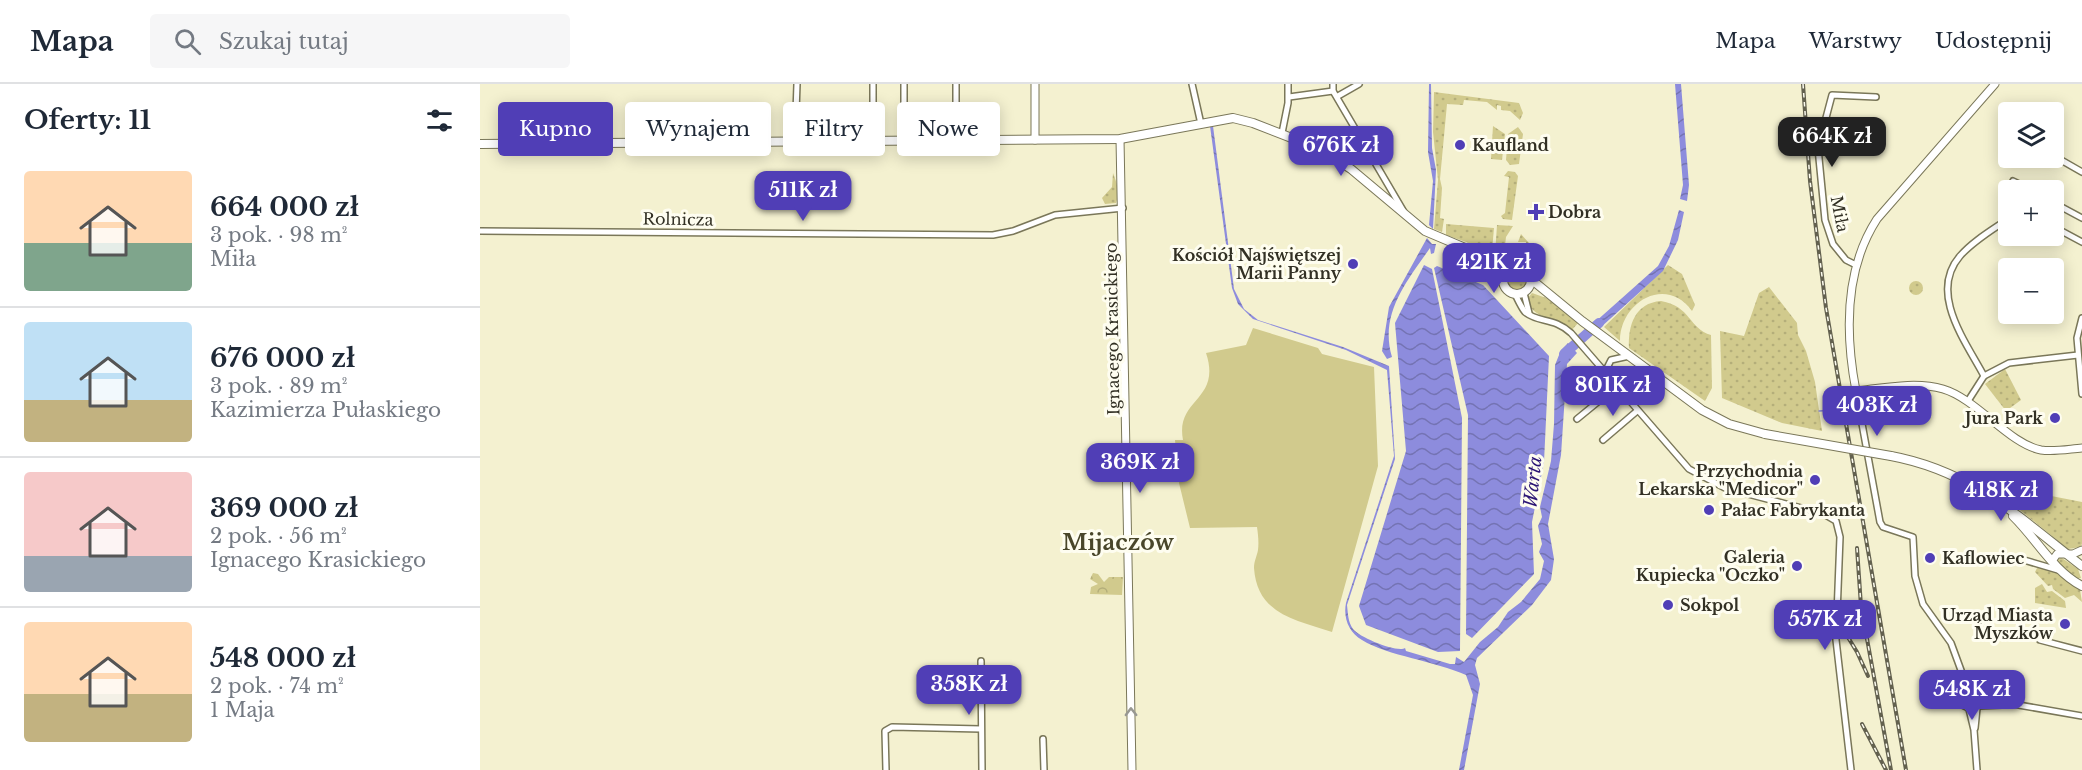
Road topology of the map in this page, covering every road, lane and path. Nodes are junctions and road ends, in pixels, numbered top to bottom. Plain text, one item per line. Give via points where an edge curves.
1 (797, 84) edge
2 (873, 84) edge
3 (904, 84) edge
4 (956, 84) edge
5 (1035, 84) edge
6 (1192, 84) edge
7 (1288, 84) edge
8 (1333, 84) edge
9 (1359, 84) edge
10 (1993, 85) edge
11 (1335, 94) junction
12 (1876, 97) dead end
13 (1288, 98) junction
14 (796, 102) edge
15 (873, 102) edge
16 (904, 102) edge
17 (956, 102) edge
18 (1202, 123) junction
19 (1282, 133) junction
20 (1120, 139) junction
21 (1000, 140) edge
22 (1035, 140) junction
23 (783, 141) edge
24 (480, 144) edge
25 (2064, 162) edge
26 (2082, 172) edge
27 (1123, 208) junction
28 (2064, 208) edge
29 (1404, 213) junction
30 (2082, 218) edge
31 (1998, 226) edge
32 (480, 231) edge
33 (2064, 232) edge
34 (2082, 242) edge
35 (1484, 256) junction
36 (1856, 265) junction
37 (1510, 267) junction
38 (1503, 276) junction
39 (1532, 280) junction
40 (1526, 291) junction
41 (1515, 294) junction
42 (1551, 296) junction
43 (1530, 315) junction
44 (2082, 318) edge
45 (2078, 355) junction
46 (1629, 356) junction
47 (1984, 376) junction
48 (1608, 378) junction
49 (1616, 387) junction
50 (1856, 391) junction
51 (2082, 394) edge
52 (1968, 401) junction
53 (1637, 411) junction
54 (1577, 419) dead end
55 (1603, 440) dead end
56 (2082, 448) edge
57 (2000, 501) junction
58 (2082, 550) edge
59 (2065, 553) junction
60 (2017, 558) dead end
61 (2052, 561) junction
62 (2082, 566) edge
63 (2059, 570) junction
64 (2082, 586) edge
65 (2040, 640) dead end
66 (2082, 651) edge
67 (981, 661) dead end
68 (1962, 674) junction
69 (1976, 694) junction
70 (1927, 697) dead end
71 (1965, 697) junction
72 (1948, 704) junction
73 (2006, 704) junction
74 (1978, 707) junction
75 (1967, 708) junction
76 (2082, 716) edge
77 (981, 729) junction
78 (1974, 730) junction
79 (1043, 739) dead end
80 (886, 770) edge
81 (982, 770) edge
82 (1044, 770) edge
83 (1132, 770) edge
84 (1851, 770) edge
85 (1977, 770) edge

1 - 14 street
2 - 15 street
3 - 16 street
4 - 17 street
5 - 22 street
6 - 18 street
7 - 13 street
8 - 11 street
9 - 11 street
10 - 36 street via 1876,219
11 - 13 street
11 - 29 street
12 - 36 street, Miła via 1832,95 1818,148 1827,233 1846,260
13 - 19 street
18 - 19 main road via 1239,119
18 - 20 main road
19 - 29 main road via 1331,155
20 - 22 main road
20 - 27 street, Ignacego Krasickiego
21 - 22 main road
23 - 24 main road
25 - 26 street
27 - 32 street, Rolnicza via 1055,215 993,235
83 -> 27 street, Ignacego Krasickiego
28 - 30 street
29 - 35 main road via 1425,231
31 - 47 street via 1962,253 1948,281 1949,311
33 - 34 street
35 - 37 main road
35 - 38 main road
36 - 50 street via 1848,329
37 - 38 main road
37 - 39 main road via 1524,267
38 - 41 main road via 1506,289
39 - 40 main road
39 - 42 main road
40 - 41 main road
40 - 42 main road
40 - 43 street
41 - 43 street
42 - 46 main road
43 - 48 street via 1559,323
44 - 45 street via 2077,332
45 - 47 street via 2009,363
45 - 51 street
46 - 48 street via 1611,360
46 - 57 main road, bridge via 1694,404 1729,424 1948,471
47 - 52 street
48 - 49 street
49 - 53 street
49 - 54 street
50 - 52 street via 1917,386 1943,389
50 - 68 street via 1883,527 1913,537 1916,576 1925,610 1951,643
52 - 56 street via 2035,448
53 - 55 street
53 - 84 street via 1681,462 1698,475 1725,488 1824,514 1838,524 1836,640
57 - 59 main road
57 - 61 main road
58 - 59 street
59 - 61 street via 2055,555
59 - 62 main road
60 - 63 street
61 - 63 main road
63 - 64 main road
65 - 66 street
67 - 77 street
68 - 69 street
68 - 71 street
69 - 71 street
69 - 73 street
69 - 74 street
70 - 72 street via 1935,704
71 - 72 street
71 - 75 street
72 - 75 street
73 - 74 street
73 - 76 street
74 - 75 street
74 - 78 street
75 - 78 street
77 - 80 street via 892,727 885,731
77 - 81 street
78 - 85 street
79 - 82 street

